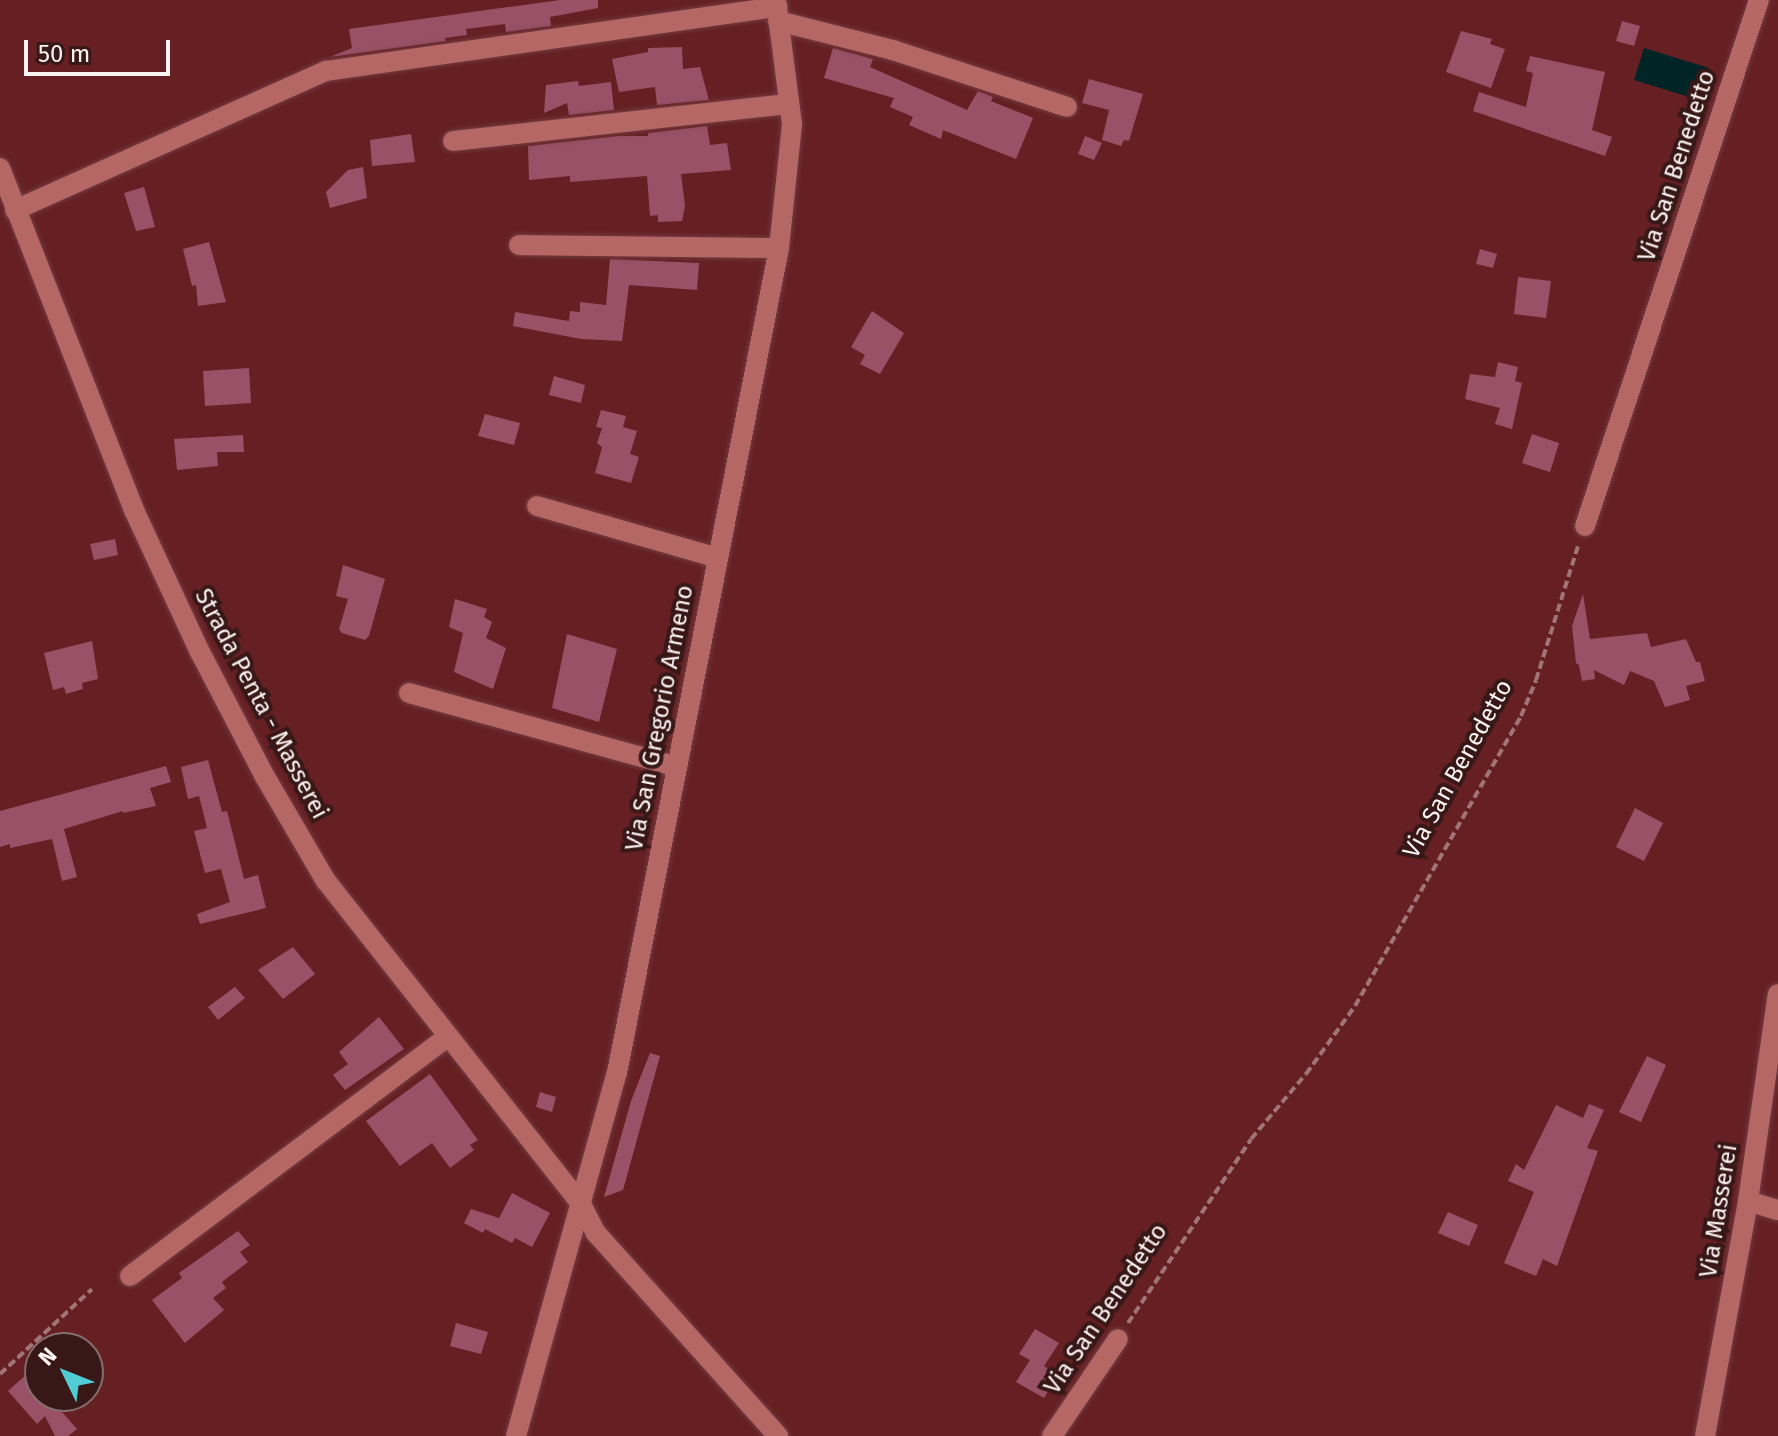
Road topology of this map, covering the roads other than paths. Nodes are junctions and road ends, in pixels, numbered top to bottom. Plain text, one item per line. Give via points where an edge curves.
1 (1759, 0) edge
2 (777, 9) edge
3 (789, 104) junction
4 (1067, 107) dead end
5 (453, 141) dead end
6 (0, 168) edge
7 (15, 210) junction
8 (519, 245) dead end
9 (779, 248) junction
10 (537, 506) dead end
11 (1585, 526) road end
12 (718, 558) junction
13 (409, 693) dead end
14 (677, 767) junction
15 (1778, 994) edge
16 (446, 1038) junction
17 (1748, 1201) junction
18 (581, 1204) junction
19 (1778, 1210) edge
20 (130, 1276) dead end
21 (1118, 1339) road end
22 (516, 1436) edge
23 (778, 1436) edge
24 (1052, 1436) edge
25 (1705, 1436) edge

1 - 11 street, Via San Benedetto
2 - 3 street, Via San Gregorio Armeno
2 - 4 street
2 - 7 street via 326,71
3 - 5 street
3 - 9 street, Via San Gregorio Armeno via 791,152
6 - 7 street, Strada Penta - Masserei
7 - 16 street, Strada Penta - Masserei via 134,510 257,761 326,881
8 - 9 street
9 - 12 street, Via San Gregorio Armeno
10 - 12 street
12 - 14 street, Via San Gregorio Armeno
13 - 14 street
14 - 18 street, Via San Gregorio Armeno via 617,1073
15 - 17 street, Via Masserei
16 - 18 street, Strada Penta - Masserei
16 - 20 street
17 - 19 street
17 - 25 street, Via Masserei
18 - 22 street, Via San Gregorio Armeno
18 - 23 street, Strada Penta - Masserei via 596,1233
21 - 24 street, Via San Benedetto

